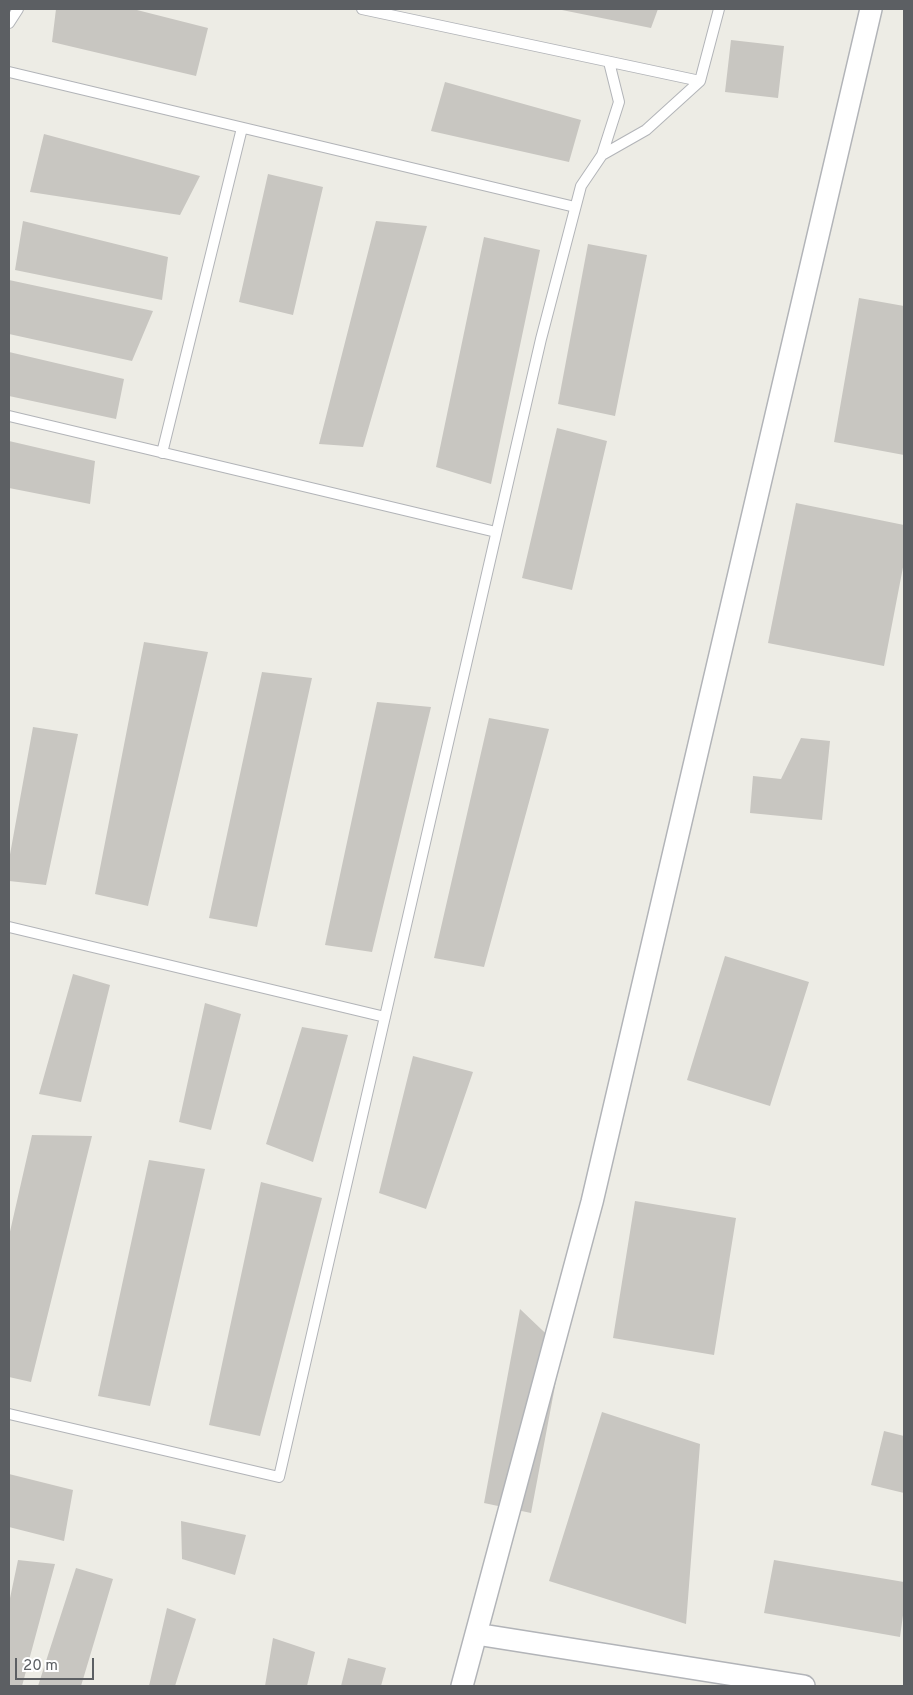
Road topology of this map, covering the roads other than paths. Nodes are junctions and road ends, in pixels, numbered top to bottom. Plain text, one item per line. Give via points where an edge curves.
1 (18, 9) edge
2 (362, 9) edge
3 (719, 9) edge
4 (871, 9) edge
5 (9, 23) edge
6 (609, 62) junction
7 (9, 72) edge
8 (700, 81) junction
9 (242, 128) junction
10 (602, 155) junction
11 (575, 207) junction
12 (9, 416) edge
13 (162, 453) junction
14 (496, 532) junction
15 (9, 927) edge
16 (385, 1017) junction
17 (9, 1414) edge
18 (476, 1634) junction
19 (462, 1686) edge
20 (804, 1686) edge

1 - 5 lane
2 - 6 lane
3 - 8 lane
4 - 18 street via 592,1202
6 - 8 lane
6 - 10 lane via 619,102
7 - 9 lane
8 - 10 lane via 646,130
9 - 11 lane
9 - 13 lane
10 - 11 lane via 581,186
11 - 14 lane
12 - 13 lane
13 - 14 lane
14 - 16 lane
15 - 16 lane
16 - 17 lane via 279,1477
18 - 19 street
18 - 20 street

